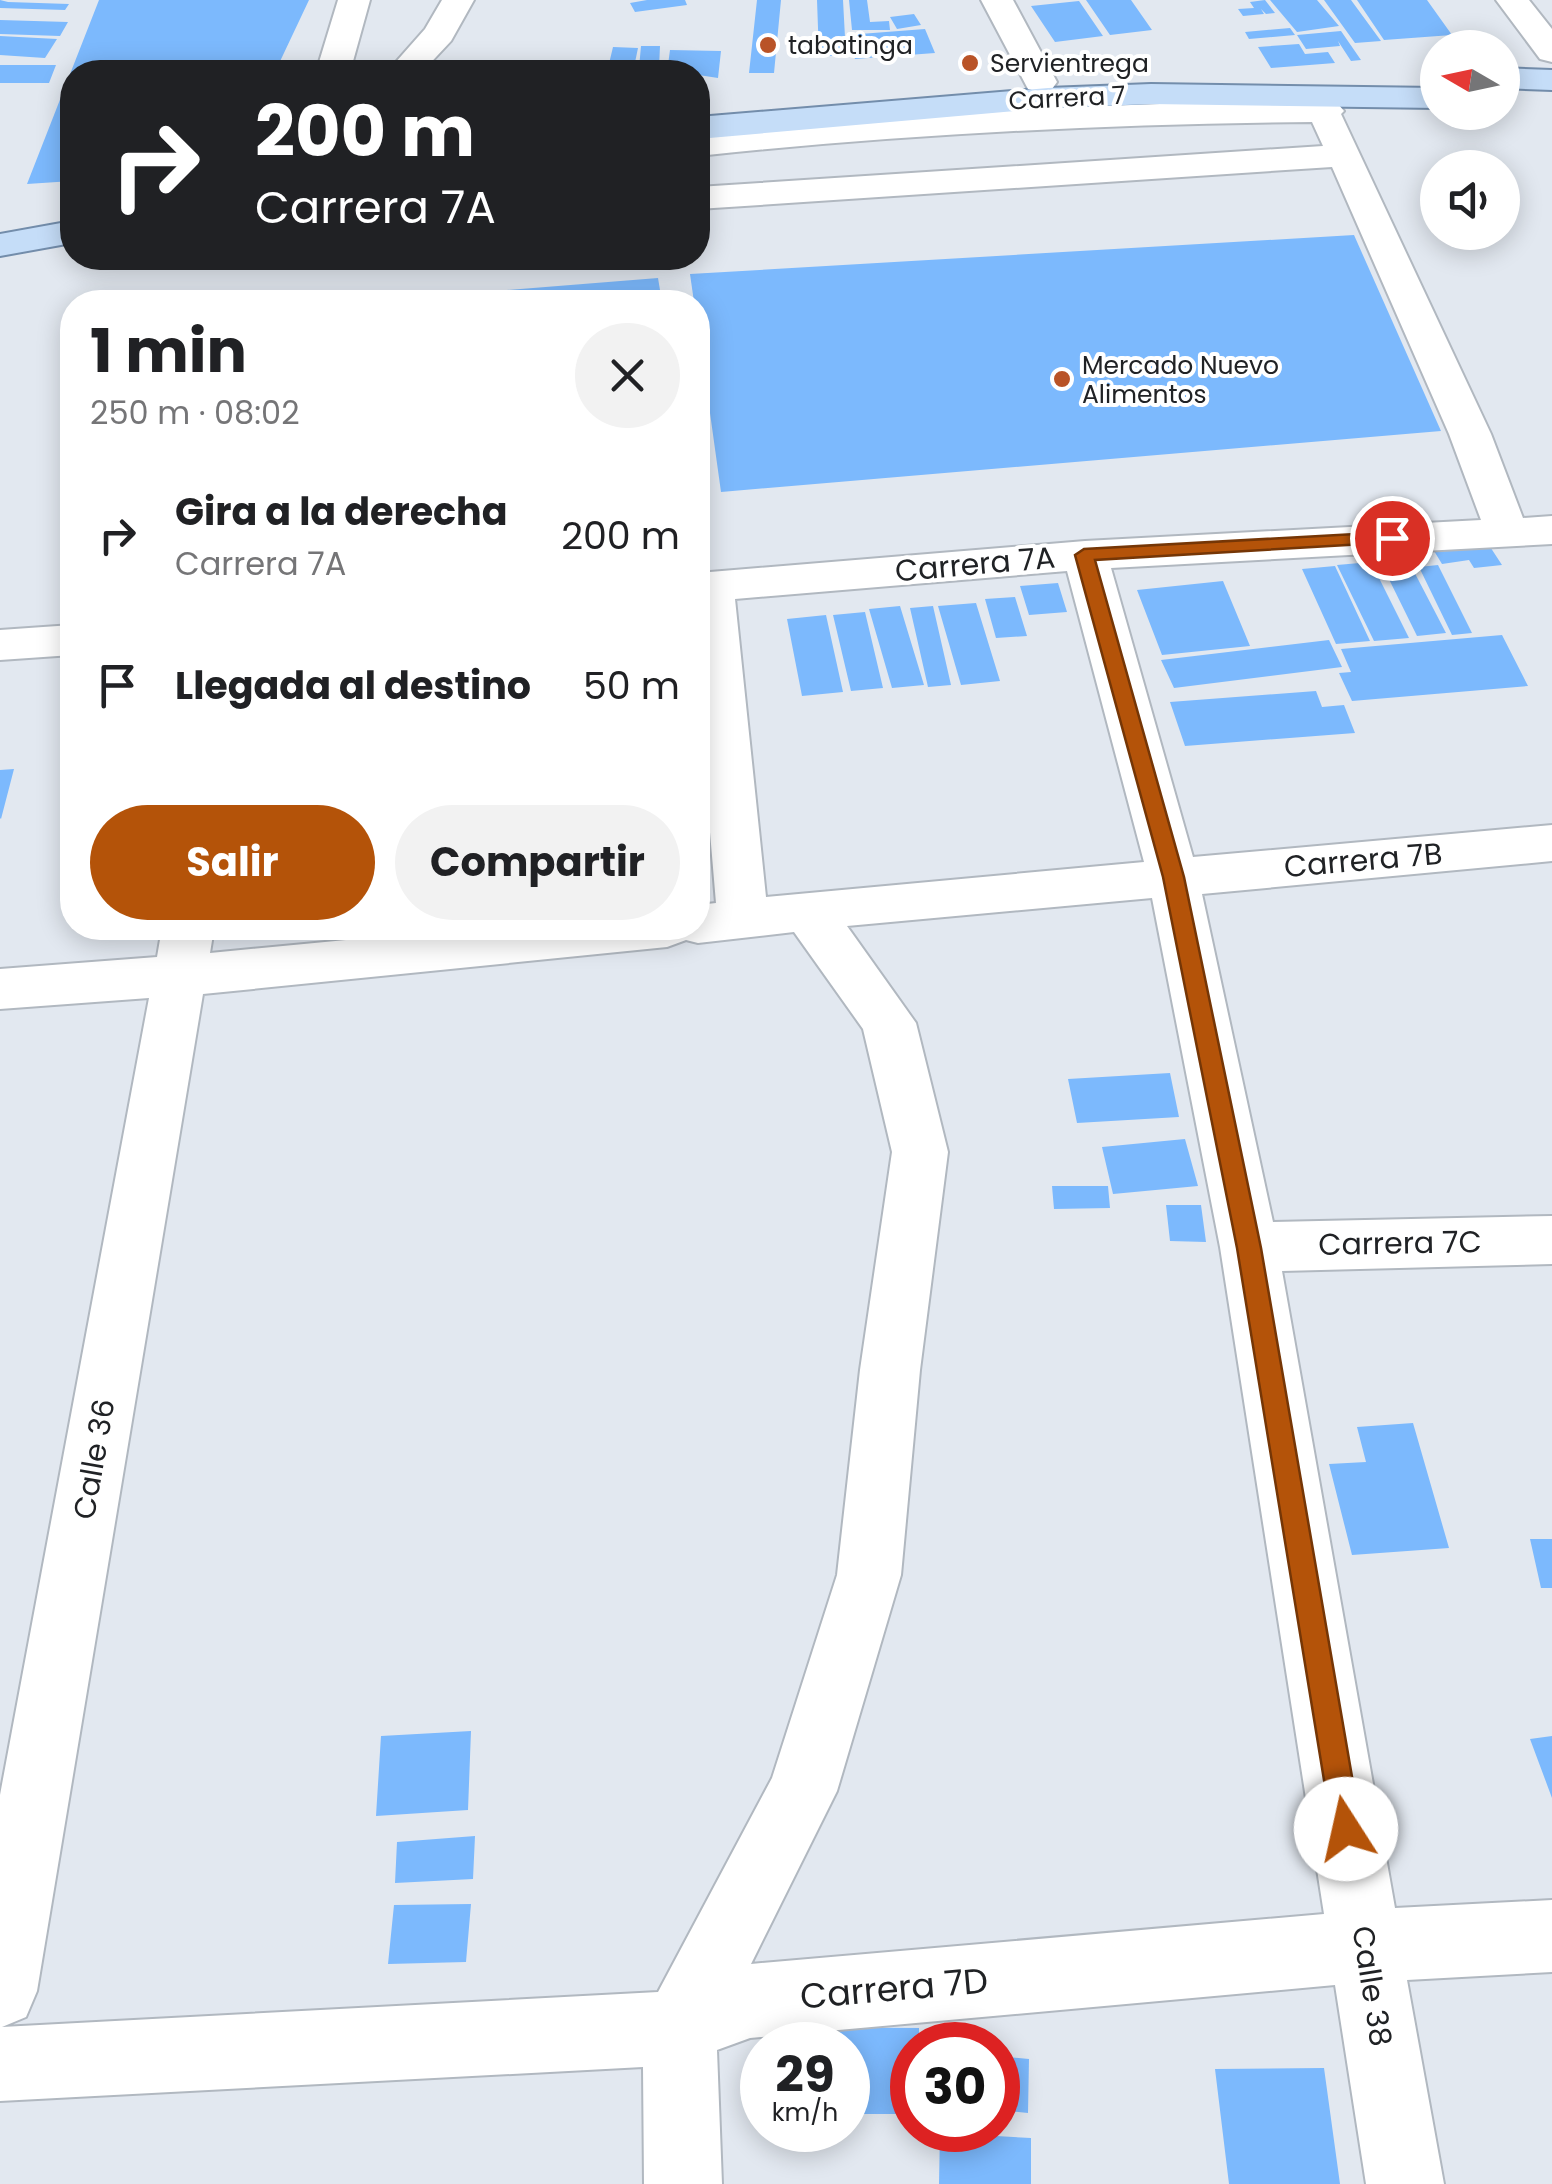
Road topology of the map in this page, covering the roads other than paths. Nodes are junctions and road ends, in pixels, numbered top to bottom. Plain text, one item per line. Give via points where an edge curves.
1 (354, 0) edge
2 (458, 0) edge
3 (998, 0) edge
4 (1512, 0) edge
5 (1552, 52) edge
6 (337, 60) edge
7 (415, 60) edge
8 (1520, 79) edge
9 (1420, 80) edge
10 (1552, 80) edge
11 (1040, 82) junction
12 (1318, 94) junction
13 (1420, 97) edge
14 (1552, 97) edge
15 (1520, 98) edge
16 (710, 108) edge
17 (710, 127) edge
18 (710, 145) edge
19 (1345, 154) junction
20 (710, 197) edge
21 (60, 214) edge
22 (0, 225) edge
23 (60, 234) edge
24 (0, 245) edge
25 (1552, 530) edge
26 (1507, 532) junction
27 (1084, 555) junction
28 (710, 586) edge
29 (60, 641) edge
30 (0, 646) edge
31 (710, 713) edge
32 (1552, 843) edge
33 (1173, 877) junction
34 (808, 910) junction
35 (720, 922) edge
36 (425, 940) edge
37 (183, 952) edge
38 (0, 989) edge
39 (1552, 1240) edge
40 (1249, 1248) junction
41 (1552, 1936) edge
42 (1366, 1946) junction
43 (0, 1991) edge
44 (680, 2028) junction
45 (0, 2064) edge
46 (683, 2184) edge
47 (1405, 2184) edge

1 - 6 street
2 - 7 street
3 - 11 street
4 - 5 street
8 - 10 main road
9 - 12 main road, Carrera 7
11 - 12 main road, Carrera 7 via 1144,76
11 - 16 main road, Carrera 7
12 - 13 main road, Carrera 7
12 - 17 main road, Carrera 7 via 1048,98
12 - 18 street via 1167,113 880,126
12 - 19 street
14 - 15 main road
19 - 20 street
19 - 26 street
21 - 22 main road
23 - 24 main road
25 - 26 street, Carrera 7A
26 - 27 street, Carrera 7A
27 - 28 street, Carrera 7A
27 - 33 street, Calle 38
29 - 30 street
31 - 35 street
32 - 33 street, Carrera 7B
33 - 34 street, Carrera 7B
33 - 40 street, Calle 38
34 - 35 street, Carrera 7B
34 - 44 street via 888,1023 920,1152 869,1575 802,1791
36 - 37 street
37 - 38 street
37 - 43 street, Calle 36
39 - 40 street, Carrera 7C
40 - 42 street, Calle 38
41 - 42 street, Carrera 7D
42 - 44 street, Carrera 7D via 750,2002
42 - 47 street, Calle 38
44 - 45 street, Carrera 7D
44 - 46 street

